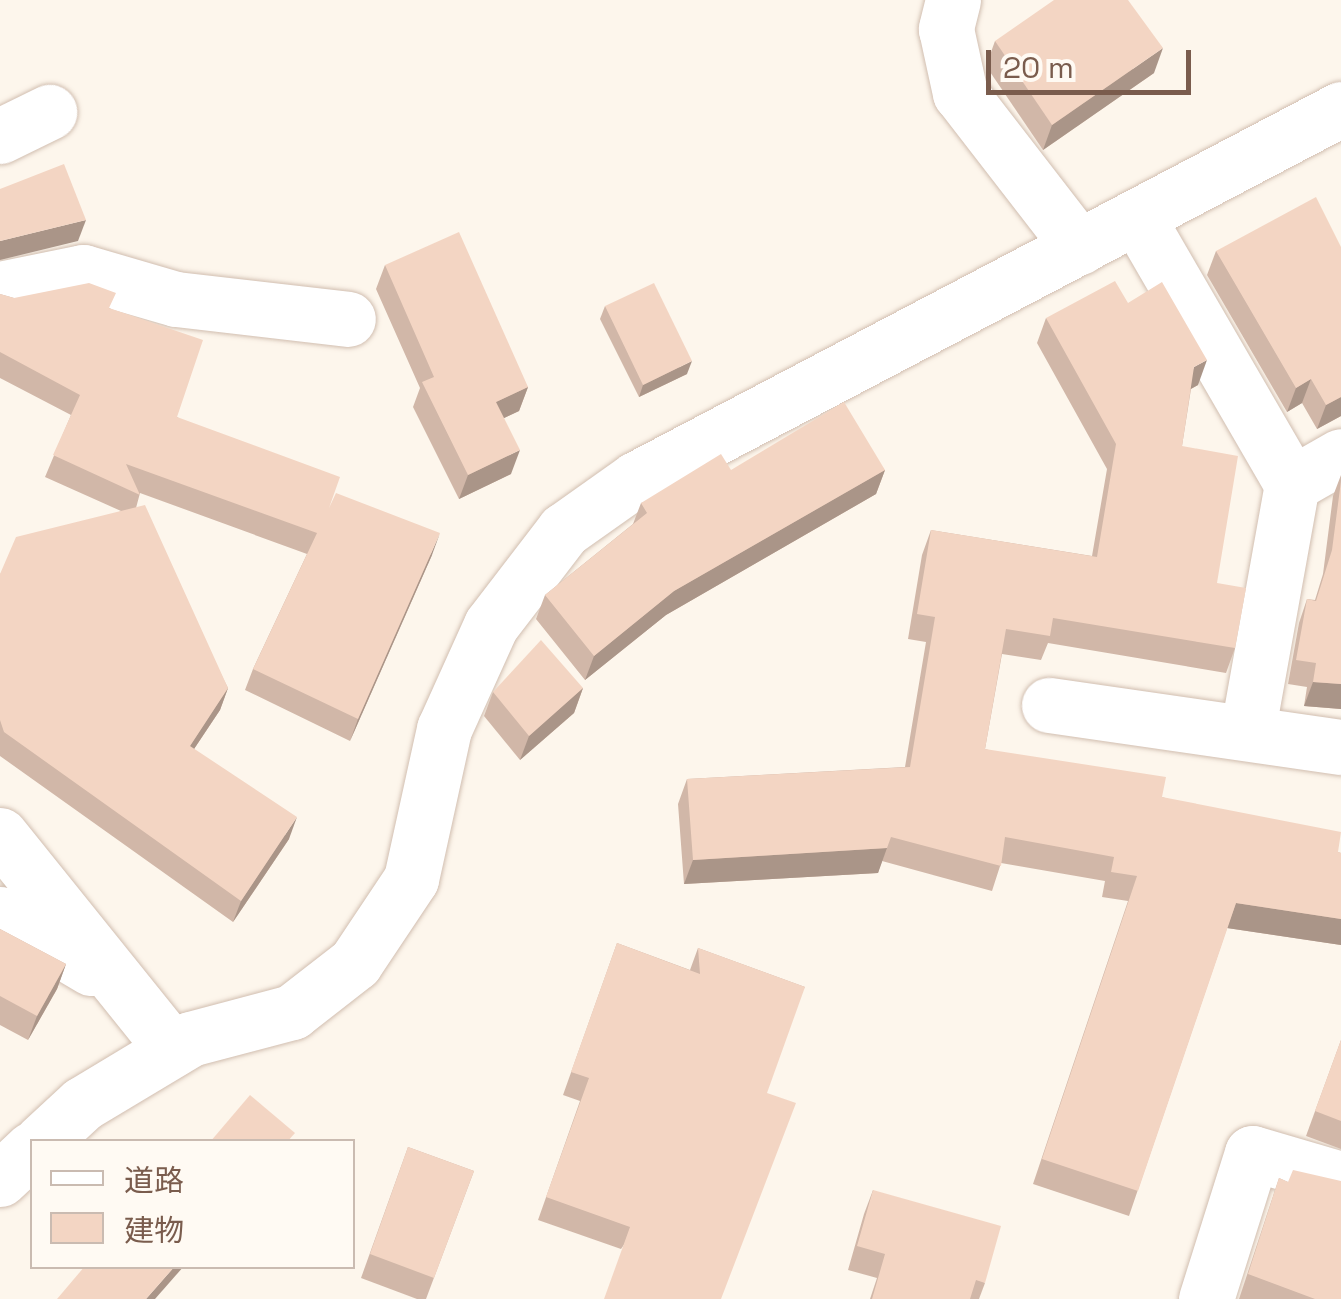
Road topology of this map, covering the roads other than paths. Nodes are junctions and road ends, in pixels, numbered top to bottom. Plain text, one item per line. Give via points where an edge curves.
1 (953, 0) edge
2 (1341, 108) edge
3 (49, 112) dead end
4 (0, 136) edge
5 (1137, 217) junction
6 (1079, 247) junction
7 (0, 289) edge
8 (348, 319) dead end
9 (1341, 456) edge
10 (1292, 484) junction
11 (1049, 704) dead end
12 (1247, 734) junction
13 (1341, 747) edge
14 (0, 836) edge
15 (0, 914) edge
16 (124, 988) junction
17 (172, 1049) junction
18 (44, 1139) edge
19 (30, 1151) edge
20 (0, 1179) edge
21 (1341, 1179) edge
22 (1206, 1299) edge

1 - 6 street via 946,29 960,93
2 - 5 street
3 - 4 street
5 - 6 street
5 - 10 street
6 - 17 street via 636,478 564,530 491,625 444,729 410,879 355,963 292,1012
7 - 8 street via 83,272 176,298
9 - 10 street
10 - 12 street
11 - 12 street
12 - 13 street
14 - 16 street
15 - 16 street
16 - 17 street
17 - 18 street via 82,1104
19 - 20 street
21 - 22 street via 1252,1153

